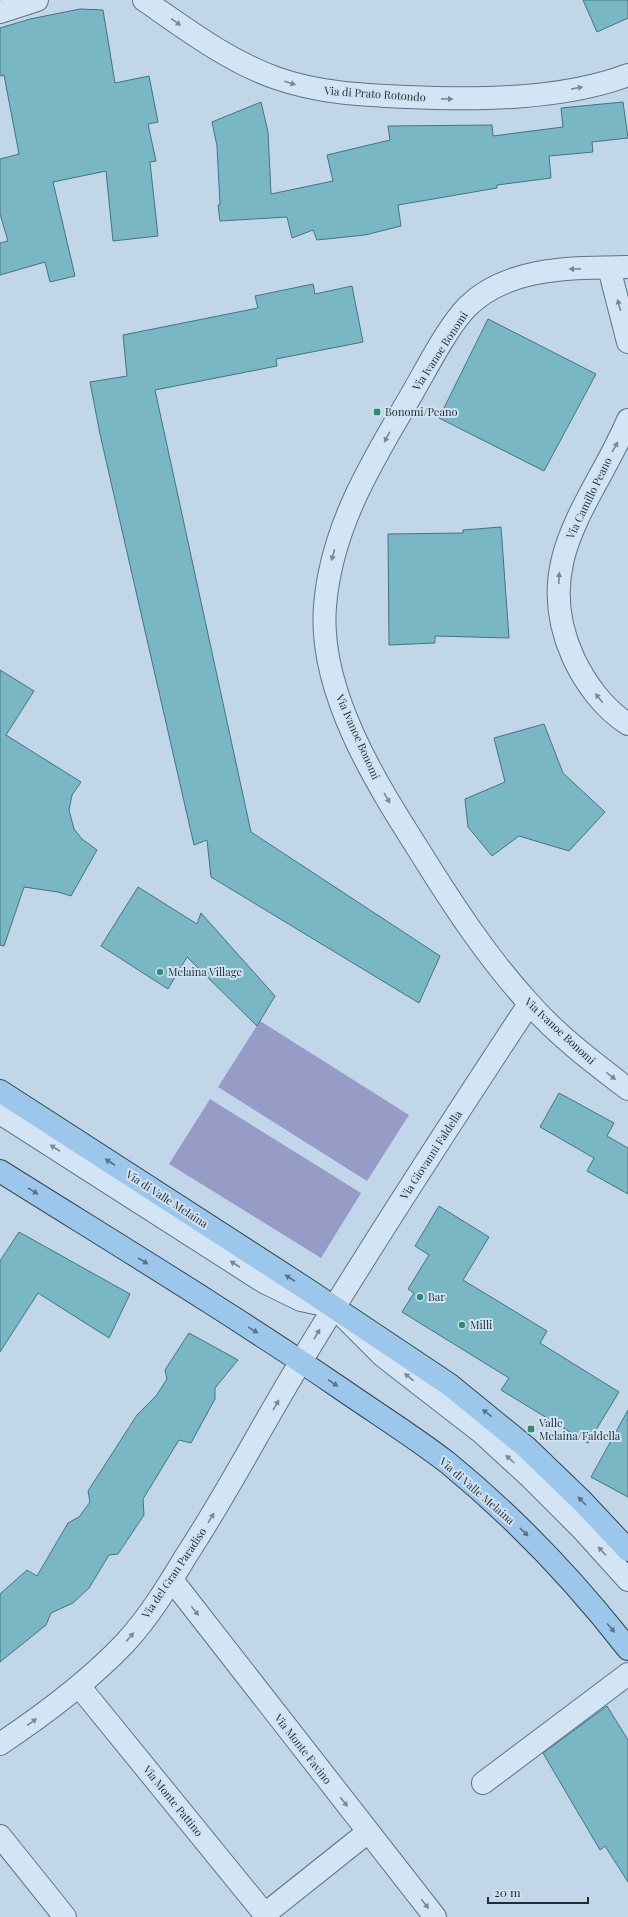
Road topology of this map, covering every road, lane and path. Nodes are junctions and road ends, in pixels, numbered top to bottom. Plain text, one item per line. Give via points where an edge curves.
1 (37, 0) edge
2 (144, 0) edge
3 (0, 12) edge
4 (628, 75) edge
5 (618, 268) edge
6 (628, 342) edge
7 (628, 420) edge
8 (628, 724) edge
9 (530, 1004) junction
10 (628, 1089) edge
11 (0, 1091) edge
12 (0, 1113) edge
13 (0, 1170) edge
14 (334, 1307) junction
15 (301, 1361) junction
16 (628, 1550) edge
17 (172, 1580) junction
18 (628, 1580) edge
19 (628, 1649) edge
20 (628, 1674) edge
21 (79, 1686) junction
22 (0, 1744) edge
23 (483, 1783) dead end
24 (368, 1832) junction
25 (0, 1836) edge
26 (266, 1916) edge
27 (65, 1917) edge
28 (435, 1917) edge

1 - 3 street
2 -> 4 street, Via di Prato Rotondo via 212,47 244,64 276,78 316,89 363,95 469,99 567,90
6 -> 5 street
5 -> 9 street, Via Ivanoe Bonomi via 533,273 500,286 466,308 392,428 354,500 336,544 327,585 324,631 330,666 344,711 369,766 452,903 491,957
8 -> 7 street, Via Camillo Peano via 607,708 577,665 560,622 559,584 562,555 571,530
9 -> 10 street, Via Ivanoe Bonomi via 569,1042
9 - 14 street, Via Giovanni Faldella
14 -> 11 main road, Via di Valle Melaina
14 -> 12 street, Via di Valle Melaina via 301,1300 264,1282
13 -> 15 main road, Via di Valle Melaina
15 -> 14 street
16 -> 14 main road, Via di Valle Melaina via 578,1497 506,1429 450,1385
18 -> 14 street, Via di Valle Melaina via 530,1476 481,1432 383,1356
17 -> 15 street, Via del Gran Paradiso
15 -> 19 main road, Via di Valle Melaina via 427,1448 471,1483 541,1549
21 -> 17 street, Via del Gran Paradiso via 126,1641
17 -> 24 street, Via Monte Favino
20 - 23 street
22 -> 21 street, Via del Gran Paradiso via 35,1721
21 - 26 street, Via Monte Pattino
24 - 26 street
24 -> 28 street, Via Monte Favino
25 - 27 street

